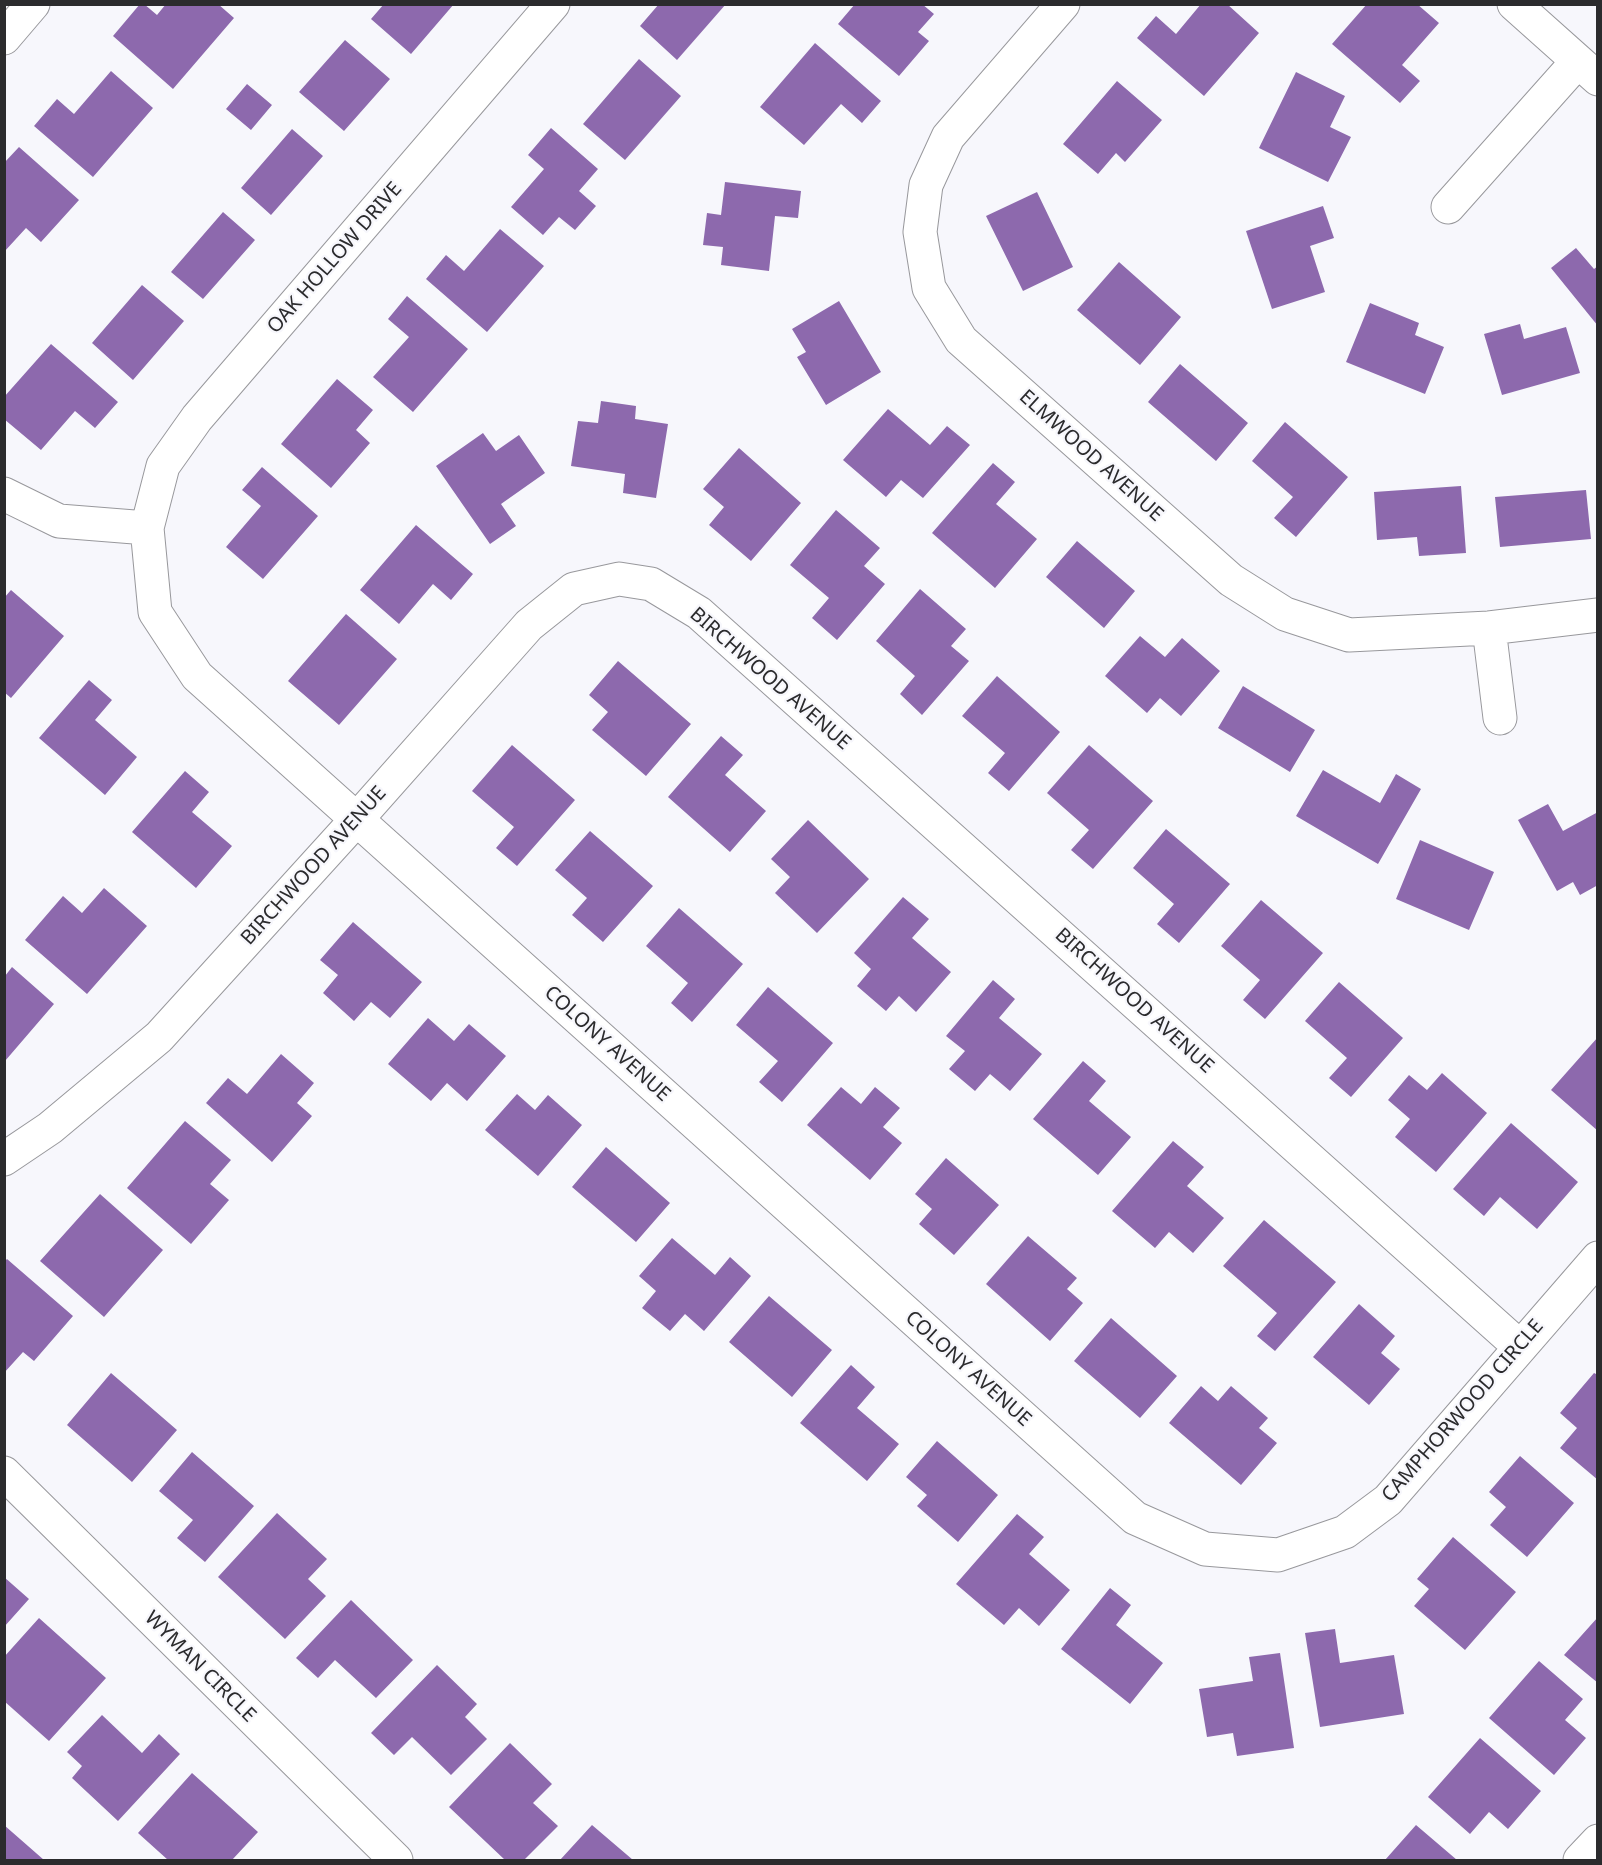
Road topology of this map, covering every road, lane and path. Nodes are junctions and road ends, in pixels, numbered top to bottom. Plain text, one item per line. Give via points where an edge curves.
1 (33, 4) edge
2 (554, 4) edge
3 (1063, 4) edge
4 (1514, 4) edge
5 (4, 38) edge
6 (1588, 70) edge
7 (1448, 207) dead end
8 (4, 494) edge
9 (147, 528) junction
10 (1598, 615) edge
11 (1489, 628) junction
12 (1500, 718) dead end
13 (357, 819) junction
14 (4, 1159) edge
15 (1598, 1258) edge
16 (1520, 1347) junction
17 (4, 1473) edge
18 (1278, 1555) joint
19 (1598, 1841) edge
20 (396, 1860) edge
21 (1580, 1860) edge

1 - 5 street
2 - 9 street, OAK HOLLOW DRIVE via 197,418 163,466
3 - 11 street, ELMWOOD AVENUE via 948,137 926,185 920,232 929,288 961,340 1231,580 1286,614 1349,634
4 - 6 street
6 - 7 street
8 - 9 street via 59,521
9 - 13 street, COLONY AVENUE via 155,612 197,676
10 - 11 street, ELMWOOD AVENUE
11 - 12 street
13 - 14 street, BIRCHWOOD AVENUE via 159,1037 50,1128
13 - 16 street, BIRCHWOOD AVENUE via 529,625 574,589 619,579 651,584 699,613
13 - 18 street, COLONY AVENUE via 1135,1518 1204,1549
15 - 16 street, CAMPHORWOOD CIRCLE
16 - 18 street, CAMPHORWOOD CIRCLE via 1388,1500 1345,1532
17 - 20 street, WYMAN CIRCLE
19 - 21 street

